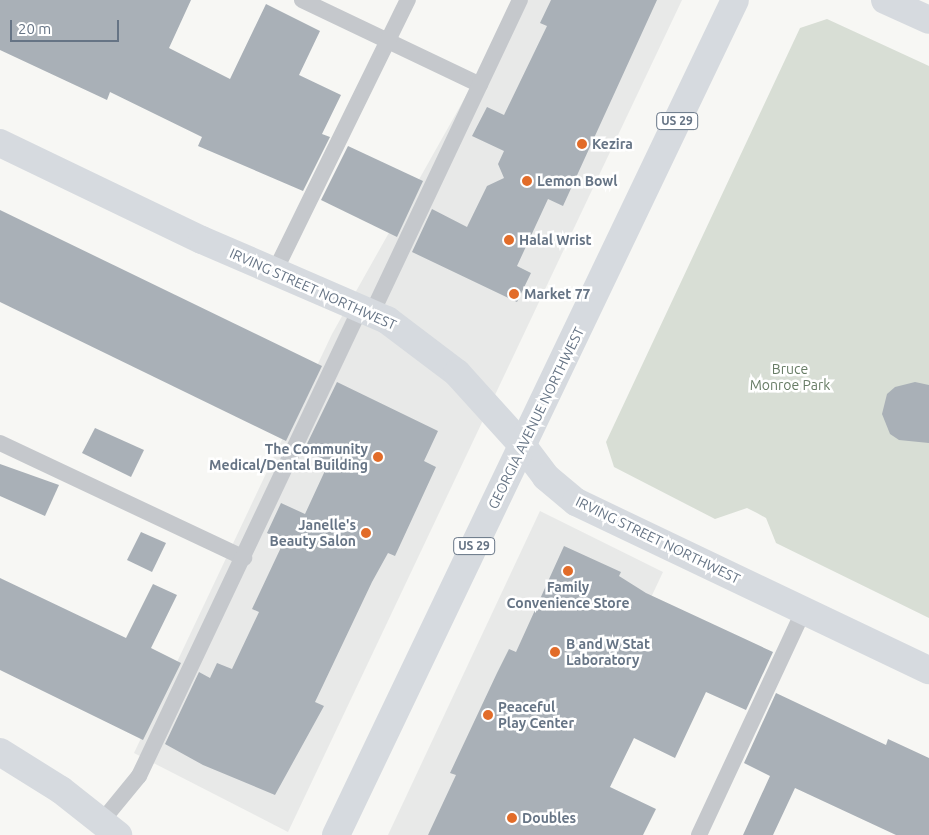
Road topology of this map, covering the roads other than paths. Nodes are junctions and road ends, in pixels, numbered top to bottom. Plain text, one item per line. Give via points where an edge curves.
1 (302, 0) edge
2 (408, 0) edge
3 (520, 0) edge
4 (735, 0) edge
5 (885, 0) edge
6 (929, 20) edge
7 (388, 40) junction
8 (480, 84) junction
9 (0, 144) edge
10 (275, 271) junction
11 (366, 310) junction
12 (0, 443) edge
13 (522, 445) junction
14 (244, 558) junction
15 (804, 610) junction
16 (929, 670) edge
17 (0, 752) edge
18 (110, 828) edge
19 (336, 835) edge
20 (699, 835) edge

1 - 7 lane
2 - 7 lane
3 - 8 lane
4 - 13 main road, GEORGIA AVENUE NORTHWEST / US 29
5 - 6 main road
7 - 8 lane
7 - 10 lane
8 - 11 lane
9 - 10 main road, IRVING STREET NORTHWEST
10 - 11 main road, IRVING STREET NORTHWEST
11 - 13 main road, IRVING STREET NORTHWEST via 440,358
11 - 14 lane
12 - 14 lane
13 - 15 main road, IRVING STREET NORTHWEST via 546,477 576,502
13 - 19 main road, GEORGIA AVENUE NORTHWEST / US 29
14 - 18 lane via 139,776
15 - 16 main road, IRVING STREET NORTHWEST
15 - 20 lane
17 - 18 main road

